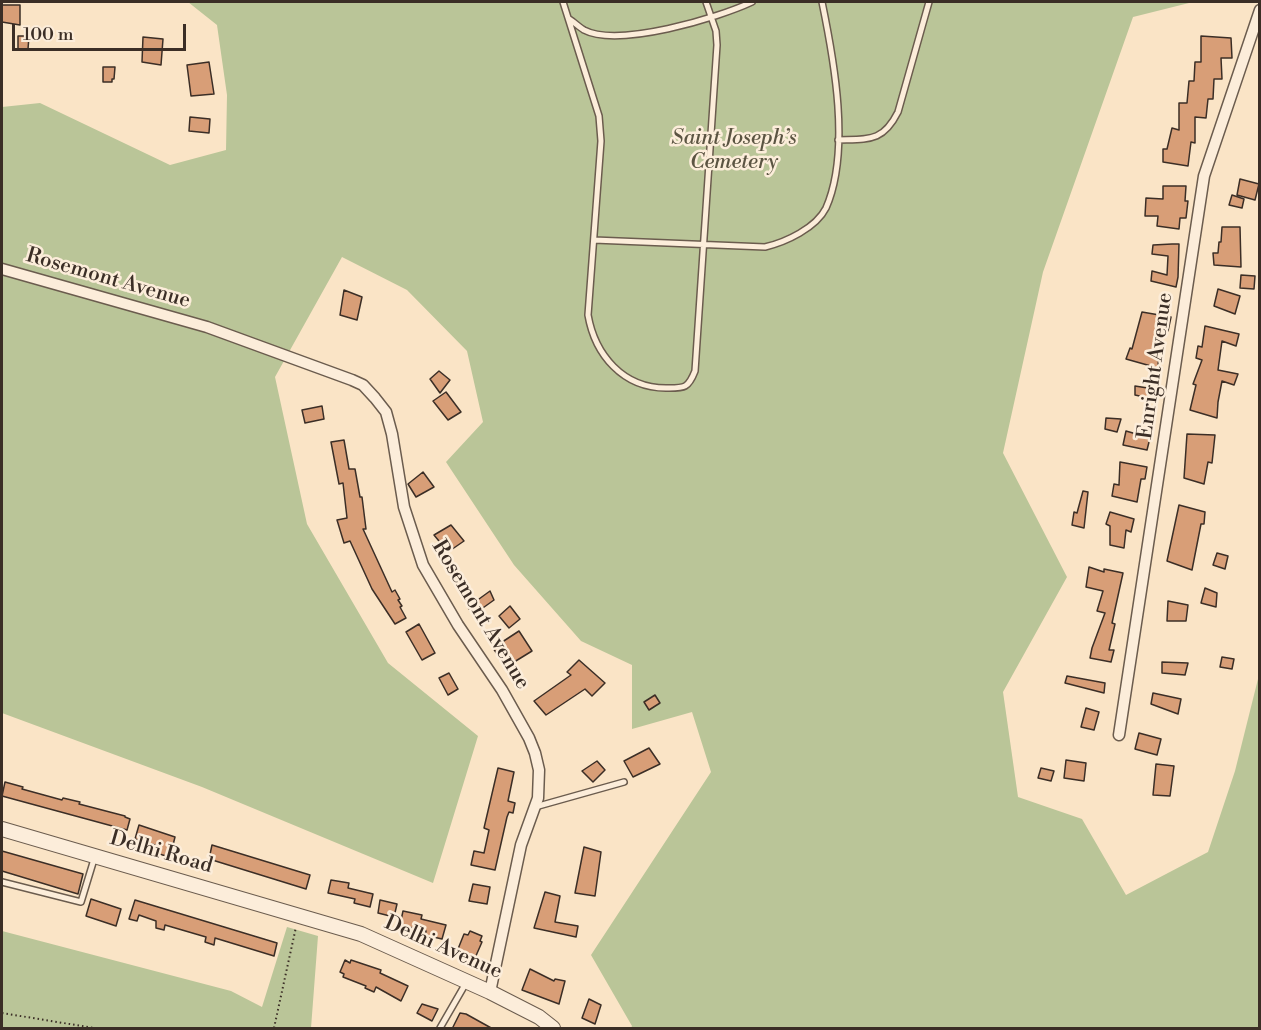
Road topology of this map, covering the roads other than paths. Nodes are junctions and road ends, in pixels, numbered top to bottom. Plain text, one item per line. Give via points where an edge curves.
1 (563, 2) edge
2 (706, 2) edge
3 (752, 2) edge
4 (822, 2) edge
5 (928, 2) edge
6 (1260, 10) edge
7 (712, 17) junction
8 (569, 19) junction
9 (838, 140) junction
10 (594, 240) junction
11 (703, 246) junction
12 (2, 269) edge
13 (1119, 735) dead end
14 (624, 782) dead end
15 (535, 807) junction
16 (2, 829) edge
17 (95, 856) junction
18 (2, 882) edge
19 (304, 916) joint
20 (467, 982) junction
21 (490, 992) junction
22 (440, 1029) edge
23 (554, 1029) edge

1 - 8 lane
2 - 7 lane
3 - 7 lane
4 - 9 lane via 837,99
5 - 9 lane via 898,112 890,128 864,140
6 - 13 street, Enright Avenue via 1204,176
7 - 8 lane via 639,33 604,34 585,30
7 - 11 lane via 717,45
8 - 10 lane via 599,116 601,141
9 - 11 lane via 835,176 825,209 808,227 785,242 765,247
10 - 11 lane
10 - 11 lane via 588,315 591,330 604,355 624,377 639,385 661,388 690,384 694,371
12 - 15 street, Rosemont Avenue via 207,327 352,380 375,398 386,412 404,507 423,565 529,738 538,770
14 - 15 lane
15 - 21 street, Rosemont Avenue via 521,845
16 - 17 street, Delhi Road
17 - 18 lane via 81,902
17 - 19 street, Delhi Road
19 - 20 street, Delhi Avenue via 388,945
20 - 21 street, Delhi Avenue
20 - 22 lane
21 - 23 street, Delhi Avenue

